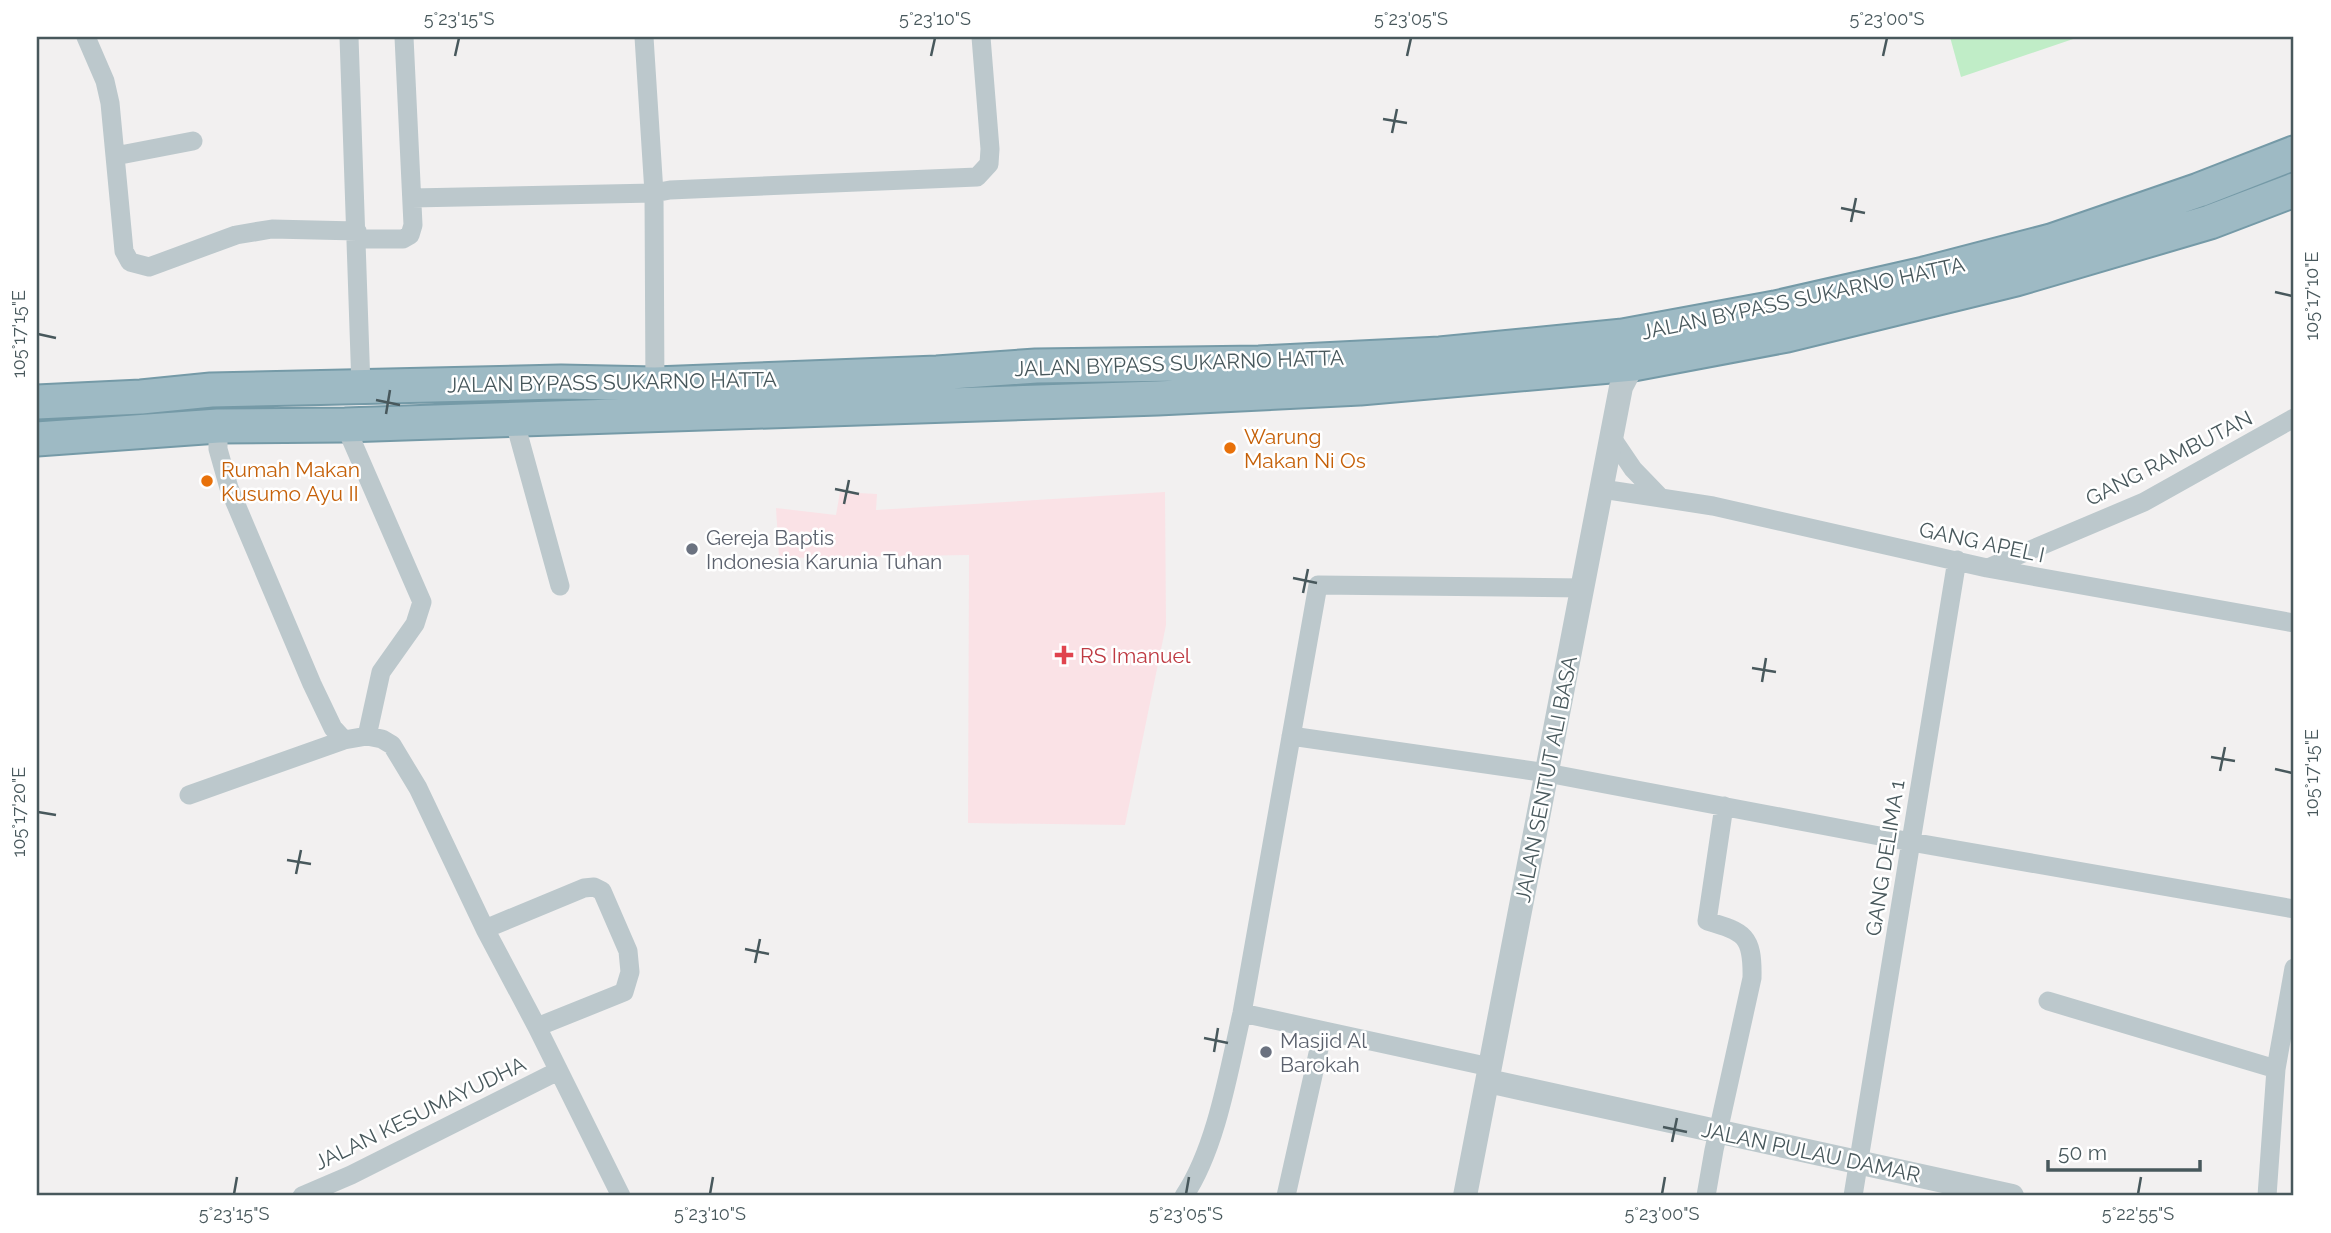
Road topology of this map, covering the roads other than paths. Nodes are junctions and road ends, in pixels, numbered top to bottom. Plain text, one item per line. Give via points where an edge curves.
1 (86, 37) edge
2 (349, 37) edge
3 (404, 37) edge
4 (645, 37) edge
5 (981, 37) edge
6 (193, 141) dead end
7 (2294, 153) edge
8 (115, 156) junction
9 (2294, 190) edge
10 (654, 193) junction
11 (412, 198) junction
12 (357, 235) junction
13 (1633, 364) junction
14 (361, 387) junction
15 (937, 388) junction
16 (655, 400) junction
17 (37, 402) edge
18 (2294, 418) edge
19 (514, 419) junction
20 (345, 425) junction
21 (218, 426) junction
22 (1612, 438) junction
23 (37, 439) edge
24 (1602, 489) junction
25 (1661, 498) junction
26 (1957, 560) junction
27 (1987, 568) junction
28 (560, 586) dead end
29 (1583, 588) junction
30 (2294, 623) edge
31 (367, 736) junction
32 (1291, 736) junction
33 (344, 740) junction
34 (1547, 773) junction
35 (189, 795) dead end
36 (1724, 806) junction
37 (1910, 842) junction
38 (2294, 909) edge
39 (485, 929) junction
40 (2294, 968) edge
41 (2048, 1001) dead end
42 (1242, 1013) junction
43 (537, 1027) junction
44 (1323, 1031) junction
45 (2276, 1069) junction
46 (558, 1071) junction
47 (1489, 1074) junction
48 (1718, 1131) junction
49 (1860, 1163) junction
50 (302, 1196) edge
51 (621, 1196) edge
52 (1184, 1196) edge
53 (1286, 1196) edge
54 (1465, 1196) edge
55 (1706, 1196) edge
56 (1853, 1196) edge
57 (2012, 1196) edge
58 (2267, 1196) edge

1 - 8 street via 105,81
2 - 12 street
3 - 11 street
4 - 10 street
5 - 10 street via 990,149 989,164 977,177
6 - 8 street
7 - 15 highway, JALAN BYPASS SUKARNO HATTA via 2051,241 1776,308 1623,336 1440,354 1259,363 1036,366
8 - 12 street via 124,251 136,265 149,267 257,231
9 - 13 highway, JALAN BYPASS SUKARNO HATTA via 2210,222 2017,279 1787,335
10 - 11 street
10 - 16 street
11 - 12 street via 413,225 403,239
12 - 14 street
13 - 15 highway, JALAN BYPASS SUKARNO HATTA via 1360,388 1158,398
13 - 22 street, JALAN SENTUT ALI BASA via 1621,387
14 - 16 highway, JALAN BYPASS SUKARNO HATTA via 561,382
14 - 17 highway, JALAN BYPASS SUKARNO HATTA via 211,390
15 - 16 highway, JALAN BYPASS SUKARNO HATTA
16 - 19 highway, JALAN BYPASS SUKARNO HATTA
18 - 27 street, GANG RAMBUTAN via 2144,502
19 - 20 highway, JALAN BYPASS SUKARNO HATTA
19 - 28 street
20 - 21 highway, JALAN BYPASS SUKARNO HATTA
20 - 31 street via 422,602 415,624 381,672
21 - 23 highway, JALAN BYPASS SUKARNO HATTA
21 - 33 street via 218,449 229,488 312,684 333,728
22 - 24 street, JALAN SENTUT ALI BASA
22 - 25 street
24 - 25 street, GANG APEL I
24 - 29 street, JALAN SENTUT ALI BASA
25 - 26 street, GANG APEL I
26 - 27 street, GANG APEL I
26 - 37 street, GANG DELIMA 1
27 - 30 street, GANG APEL I
29 - 32 street via 1318,585
29 - 34 street, JALAN SENTUT ALI BASA
31 - 33 street
31 - 39 street via 392,745 418,788
32 - 34 street
32 - 42 street
33 - 35 street
34 - 36 street
34 - 47 street, JALAN SENTUT ALI BASA
36 - 37 street
36 - 48 street via 1707,921 1738,930 1746,940 1752,978
37 - 38 street
37 - 49 street, GANG DELIMA 1
39 - 43 street
39 - 43 street via 583,888 602,891 628,951 630,972 624,992
40 - 45 street
41 - 45 street
42 - 44 street
42 - 52 street via 1203,1163
43 - 46 street
44 - 47 street
44 - 53 street
45 - 58 street
46 - 50 street, JALAN KESUMAYUDHA
46 - 51 street
47 - 48 street, JALAN PULAU DAMAR
47 - 54 street, JALAN SENTUT ALI BASA
48 - 49 street, JALAN PULAU DAMAR
48 - 55 street
49 - 56 street, GANG DELIMA 1
49 - 57 street, JALAN PULAU DAMAR

